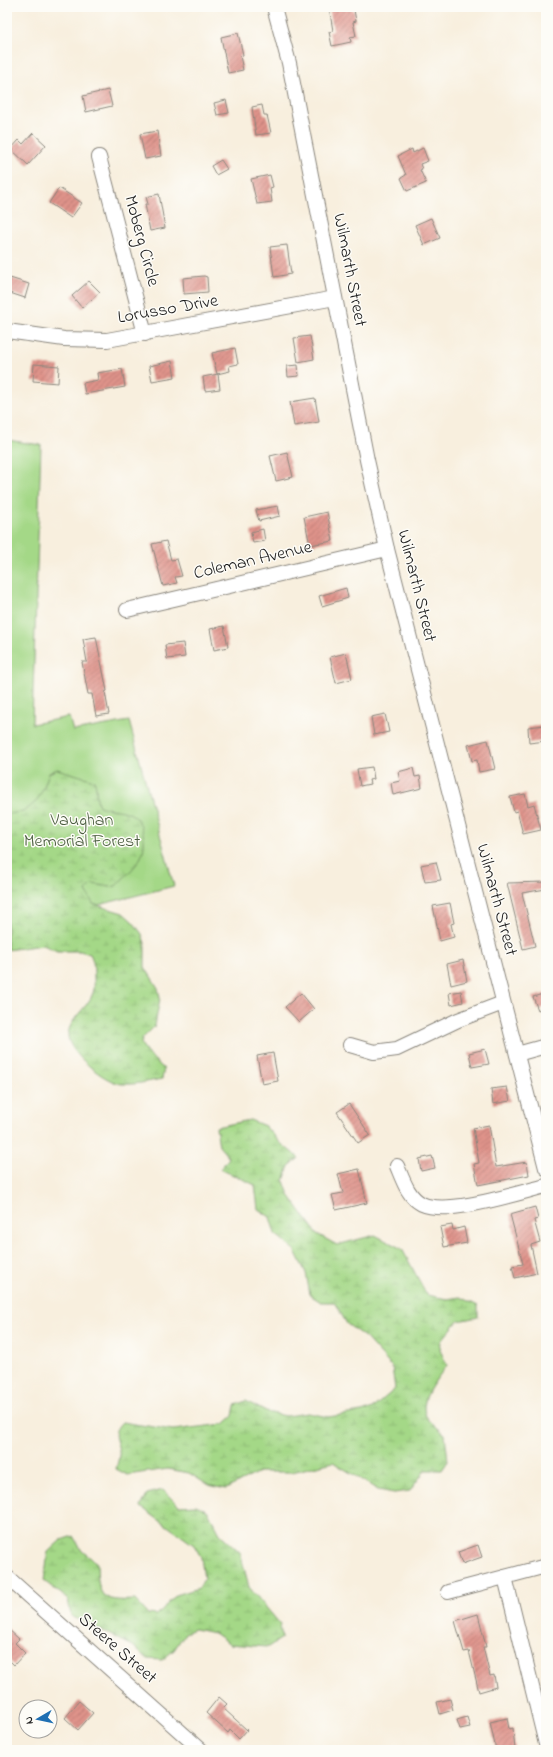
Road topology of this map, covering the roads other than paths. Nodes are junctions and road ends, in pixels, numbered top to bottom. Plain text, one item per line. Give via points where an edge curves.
1 (274, 7) edge
2 (99, 157) dead end
3 (335, 298) junction
4 (7, 331) edge
5 (145, 334) junction
6 (386, 549) junction
7 (127, 610) dead end
8 (504, 1003) junction
9 (350, 1046) dead end
10 (546, 1046) edge
11 (517, 1054) junction
12 (397, 1166) dead end
13 (546, 1168) edge
14 (546, 1186) edge
15 (546, 1566) edge
16 (7, 1577) edge
17 (505, 1577) junction
18 (448, 1592) dead end
19 (546, 1744) edge
20 (201, 1750) edge

1 - 3 street, Wilmarth Street via 289,64
2 - 5 street, Moberg Circle
3 - 5 street, Lorusso Drive
3 - 6 street, Wilmarth Street
4 - 5 street, Lorusso Drive via 86,340 107,340
6 - 7 street, Coleman Avenue
6 - 8 street, Wilmarth Street
8 - 9 street via 458,1020 397,1049 374,1052
8 - 11 street, Wilmarth Street
10 - 11 street
11 - 13 street, Wilmarth Street
12 - 14 street via 409,1193 422,1204 436,1208 456,1207
15 - 17 street
16 - 20 street, Steere Street
17 - 18 street
17 - 19 street

